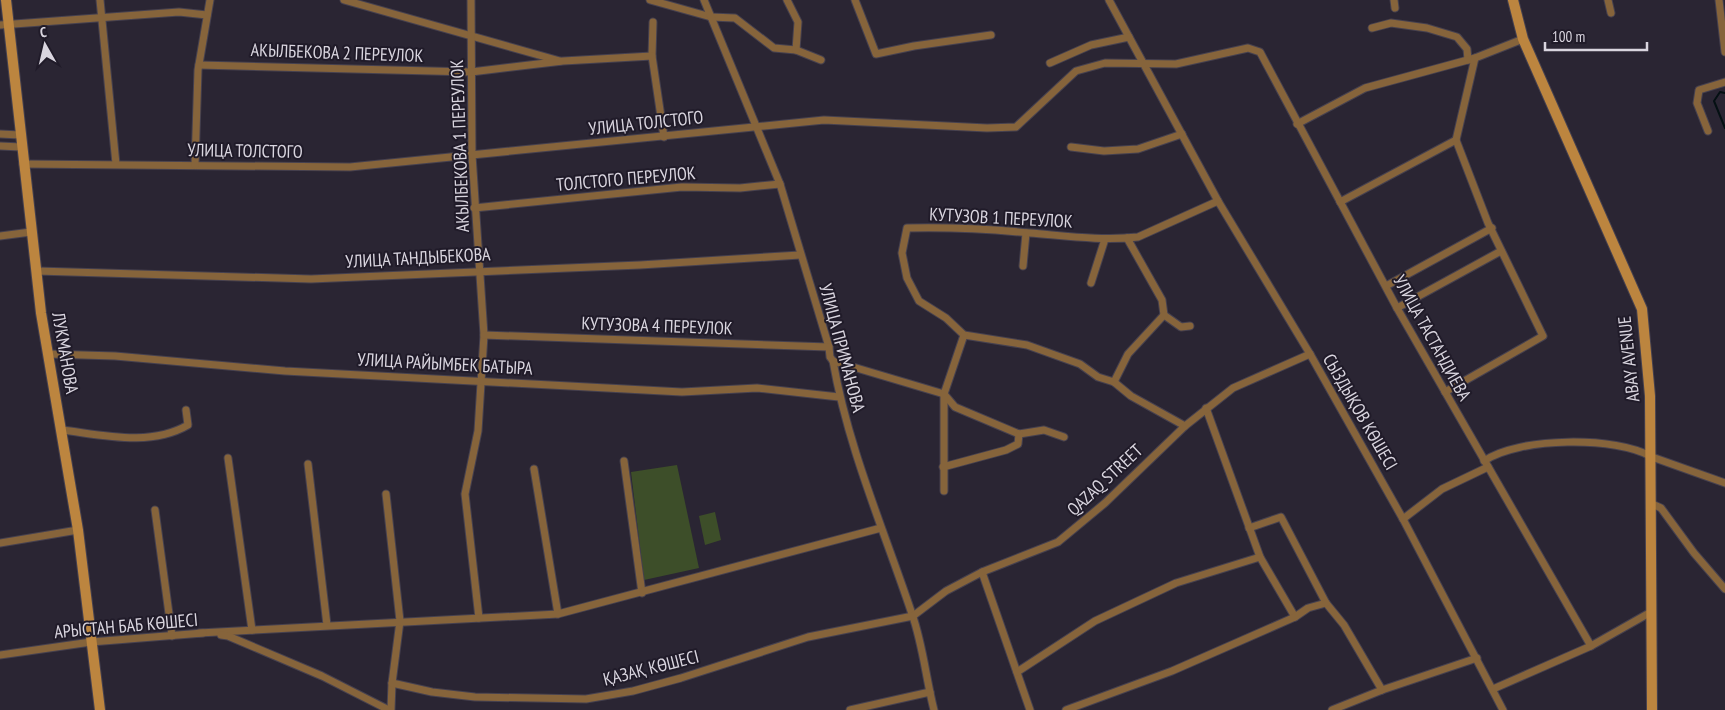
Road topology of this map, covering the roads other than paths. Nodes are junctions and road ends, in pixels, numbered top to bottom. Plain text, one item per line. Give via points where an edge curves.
1 (6, 0) edge
2 (100, 0) edge
3 (210, 0) edge
4 (344, 0) edge
5 (471, 0) edge
6 (650, 0) edge
7 (704, 0) edge
8 (787, 0) edge
9 (855, 0) edge
10 (1109, 0) edge
11 (1513, 0) edge
12 (1608, 0) edge
13 (1719, 0) edge
14 (1611, 13) dead end
15 (207, 15) junction
16 (711, 17) junction
17 (102, 18) junction
18 (653, 22) dead end
19 (4, 24) edge
20 (1372, 28) dead end
21 (473, 35) junction
22 (991, 35) dead end
23 (1129, 37) junction
24 (1523, 39) junction
25 (1248, 48) joint
26 (796, 50) junction
27 (529, 52) junction
28 (1725, 52) edge
29 (652, 56) junction
30 (1471, 59) junction
31 (821, 60) dead end
32 (563, 61) junction
33 (1050, 63) dead end
34 (199, 64) junction
35 (531, 65) junction
36 (1145, 65) junction
37 (471, 72) junction
38 (1725, 82) edge
39 (1297, 124) junction
40 (756, 127) junction
41 (1708, 131) dead end
42 (0, 134) edge
43 (1182, 134) junction
44 (20, 135) junction
45 (664, 138) junction
46 (1456, 140) junction
47 (0, 146) edge
48 (21, 147) junction
49 (1070, 147) dead end
50 (472, 155) junction
51 (23, 164) junction
52 (116, 164) junction
53 (195, 165) junction
54 (780, 184) junction
55 (1218, 201) junction
56 (1340, 202) junction
57 (474, 208) junction
58 (1492, 228) junction
59 (31, 232) junction
60 (1026, 232) junction
61 (0, 236) edge
62 (1127, 238) junction
63 (1105, 240) junction
64 (1501, 251) junction
65 (800, 255) junction
66 (1023, 266) dead end
67 (481, 270) junction
68 (37, 271) junction
69 (1091, 283) dead end
70 (1386, 286) junction
71 (1397, 308) junction
72 (1164, 316) junction
73 (1190, 326) dead end
74 (484, 334) junction
75 (964, 335) junction
76 (829, 347) junction
77 (49, 354) junction
78 (1310, 354) junction
79 (833, 361) junction
80 (481, 380) junction
81 (1114, 382) junction
82 (1445, 392) junction
83 (944, 394) junction
84 (839, 397) junction
85 (1206, 408) junction
86 (186, 410) dead end
87 (1185, 426) junction
88 (62, 430) junction
89 (1019, 434) junction
90 (1064, 437) dead end
91 (1652, 457) junction
92 (228, 458) dead end
93 (624, 461) dead end
94 (308, 464) dead end
95 (1486, 464) junction
96 (943, 467) junction
97 (534, 469) dead end
98 (1725, 483) edge
99 (944, 491) dead end
100 (386, 494) dead end
101 (1650, 503) junction
102 (155, 510) dead end
103 (1403, 519) junction
104 (881, 528) junction
105 (1249, 528) junction
106 (78, 530) junction
107 (0, 543) edge
108 (1260, 556) junction
109 (982, 572) junction
110 (1725, 589) edge
111 (642, 593) junction
112 (1326, 603) junction
113 (1651, 612) junction
114 (558, 614) junction
115 (913, 616) junction
116 (1295, 617) junction
117 (479, 618) junction
118 (400, 621) junction
119 (327, 625) junction
120 (252, 630) junction
121 (199, 633) junction
122 (172, 636) junction
123 (91, 642) junction
124 (1591, 646) junction
125 (0, 655) edge
126 (1477, 658) junction
127 (1017, 672) junction
128 (392, 683) junction
129 (1493, 689) junction
130 (1382, 690) junction
131 (930, 692) junction
132 (100, 710) edge
133 (390, 710) edge
134 (850, 710) edge
135 (934, 710) edge
136 (1030, 710) edge
137 (1066, 710) edge
138 (1332, 710) edge
139 (1503, 710) edge
140 (1652, 710) edge

1 - 19 street, ЛУКМАНОВА
2 - 17 street
3 - 15 street
4 - 21 street, АКЫЛБЕКОВА 2 ПЕРЕУЛОК
5 - 21 street, АКЫЛБЕКОВА 1 ПЕРЕУЛОК
6 - 16 street
7 - 16 street, УЛИЦА ПРИМАНОВА
8 - 26 street via 798,22
9 - 22 street via 876,54
10 - 23 street, СЫЗДЫҚОВ КӨШЕСІ
11 - 24 street, ABAY AVENUE
12 - 14 street
13 - 28 street
15 - 17 street via 179,12
15 - 34 street
16 - 26 street via 735,18 774,48
16 - 40 street, УЛИЦА ПРИМАНОВА
17 - 19 street
17 - 52 street
18 - 29 street
19 - 44 street, ЛУКМАНОВА
20 - 30 street via 1391,23 1427,28 1456,37
21 - 27 street, АКЫЛБЕКОВА 2 ПЕРЕУЛОК
21 - 37 street, АКЫЛБЕКОВА 1 ПЕРЕУЛОК
23 - 33 street via 1091,45
23 - 36 street, СЫЗДЫҚОВ КӨШЕСІ
24 - 30 street
24 - 91 street, ABAY AVENUE via 1642,309
25 - 36 street, УЛИЦА ТОЛСТОГО via 1176,64
25 - 39 street, УЛИЦА ТАСТАНДИЕВА via 1260,52
26 - 31 street
27 - 32 street, АКЫЛБЕКОВА 2 ПЕРЕУЛОК
27 - 35 street
29 - 32 street, АКЫЛБЕКОВА 2 ПЕРЕУЛОК
29 - 45 street
30 - 39 street via 1365,88
30 - 46 street
32 - 35 street, АКЫЛБЕКОВА 2 ПЕРЕУЛОК
34 - 37 street, АКЫЛБЕКОВА 2 ПЕРЕУЛОК
34 - 53 street
35 - 37 street, АКЫЛБЕКОВА 2 ПЕРЕУЛОК
36 - 40 street, УЛИЦА ТОЛСТОГО via 1106,63 1076,71 1016,127 824,120
36 - 43 street, СЫЗДЫҚОВ КӨШЕСІ
37 - 50 street, АКЫЛБЕКОВА 1 ПЕРЕУЛОК
38 - 41 street via 1699,90 1696,103
39 - 56 street, УЛИЦА ТАСТАНДИЕВА
40 - 45 street, УЛИЦА ТОЛСТОГО
40 - 54 street, УЛИЦА ПРИМАНОВА
42 - 44 street
43 - 49 street via 1138,149 1104,152
43 - 55 street, СЫЗДЫҚОВ КӨШЕСІ
44 - 48 street, ЛУКМАНОВА
45 - 50 street, УЛИЦА ТОЛСТОГО
46 - 56 street
46 - 58 street
47 - 48 street
48 - 51 street, ЛУКМАНОВА
50 - 53 street, УЛИЦА ТОЛСТОГО via 350,168
50 - 57 street, АКЫЛБЕКОВА 1 ПЕРЕУЛОК
51 - 52 street, УЛИЦА ТОЛСТОГО
51 - 59 street, ЛУКМАНОВА
52 - 53 street, УЛИЦА ТОЛСТОГО
54 - 57 street, ТОЛСТОГО ПЕРЕУЛОК via 740,188 682,187
54 - 65 street, УЛИЦА ПРИМАНОВА
55 - 62 street, КУТУЗОВ 1 ПЕРЕУЛОК via 1138,237
55 - 78 street, СЫЗДЫҚОВ КӨШЕСІ
56 - 70 street, УЛИЦА ТАСТАНДИЕВА
57 - 67 street, АКЫЛБЕКОВА 1 ПЕРЕУЛОК
58 - 64 street
58 - 70 street
59 - 61 street
59 - 68 street, ЛУКМАНОВА
60 - 63 street, КУТУЗОВ 1 ПЕРЕУЛОК
60 - 66 street
60 - 75 street, КУТУЗОВ 1 ПЕРЕУЛОК via 907,228 902,253 907,278 919,301 946,318
62 - 63 street, КУТУЗОВ 1 ПЕРЕУЛОК
62 - 72 street via 1162,300
63 - 69 street
64 - 71 street
64 - 82 street via 1543,336
65 - 67 street, УЛИЦА ТАНДЫБЕКОВА
65 - 76 street, УЛИЦА ПРИМАНОВА
67 - 68 street, УЛИЦА ТАНДЫБЕКОВА via 311,279
67 - 74 street, АКЫЛБЕКОВА 1 ПЕРЕУЛОК
68 - 77 street, ЛУКМАНОВА
70 - 71 street, УЛИЦА ТАСТАНДИЕВА
71 - 82 street, УЛИЦА ТАСТАНДИЕВА
72 - 73 street via 1181,328
72 - 81 street via 1128,354
74 - 76 street, КУТУЗОВА 4 ПЕРЕУЛОК
74 - 80 street, АКЫЛБЕКОВА 1 ПЕРЕУЛОК
75 - 81 street via 1027,345 1080,364 1098,377
75 - 83 street
76 - 79 street, УЛИЦА ПРИМАНОВА
77 - 80 street, УЛИЦА РАЙЫМБЕК БАТЫРА via 115,356 285,371
77 - 88 street, ЛУКМАНОВА
78 - 85 street, QAZAQ STREET via 1233,388
78 - 103 street, СЫЗДЫҚОВ КӨШЕСІ
79 - 83 street
79 - 84 street, УЛИЦА ПРИМАНОВА
80 - 84 street, УЛИЦА РАЙЫМБЕК БАТЫРА via 682,392 757,388
80 - 117 street, АКЫЛБЕКОВА 1 ПЕРЕУЛОК via 478,431 465,494
81 - 87 street via 1131,396
82 - 95 street, УЛИЦА ТАСТАНДИЕВА
83 - 89 street via 954,408
83 - 96 street
84 - 104 street, УЛИЦА ПРИМАНОВА
85 - 87 street, QAZAQ STREET
85 - 105 street
86 - 88 street via 188,425 177,432 135,439
87 - 109 street, QAZAQ STREET via 1105,504 1058,542
88 - 106 street, ЛУКМАНОВА
89 - 90 street via 1044,430
89 - 96 street via 1018,444 1006,450
91 - 95 street via 1642,451 1576,441 1552,442 1495,453
91 - 98 street
91 - 101 street, ABAY AVENUE
92 - 120 street
93 - 111 street
94 - 119 street
95 - 103 street via 1442,489
95 - 124 street, УЛИЦА ТАСТАНДИЕВА
96 - 99 street
97 - 114 street
100 - 118 street
101 - 110 street via 1661,508
101 - 113 street, ABAY AVENUE
102 - 122 street
103 - 126 street, СЫЗДЫҚОВ КӨШЕСІ
104 - 111 street
104 - 115 street, УЛИЦА ПРИМАНОВА
105 - 108 street
105 - 112 street via 1281,517
106 - 107 street
106 - 123 street, ЛУКМАНОВА
108 - 116 street
108 - 127 street via 1176,583 1095,621
109 - 115 street, QAZAQ STREET via 946,591
109 - 127 street
111 - 114 street
112 - 116 street via 1308,608
112 - 130 street via 1344,625
113 - 124 street
113 - 140 street, ABAY AVENUE
114 - 117 street
115 - 128 street, ҚАЗАҚ КӨШЕСІ via 808,637 673,680 586,699 475,697
115 - 131 street, УЛИЦА ПРИМАНОВА
116 - 137 street via 1172,671
117 - 118 street
118 - 119 street
118 - 128 street
119 - 120 street
120 - 121 street
121 - 122 street, АРЫСТАН БАБ КӨШЕСІ
121 - 133 street, АРЫСТАН БАБ КӨШЕСІ via 228,636 322,676
122 - 123 street, АРЫСТАН БАБ КӨШЕСІ
123 - 125 street, АРЫСТАН БАБ КӨШЕСІ
123 - 132 street, ЛУКМАНОВА
124 - 129 street
126 - 129 street, СЫЗДЫҚОВ КӨШЕСІ
126 - 130 street
127 - 136 street
128 - 133 street
129 - 139 street, СЫЗДЫҚОВ КӨШЕСІ
130 - 138 street
131 - 134 street
131 - 135 street, УЛИЦА ПРИМАНОВА

